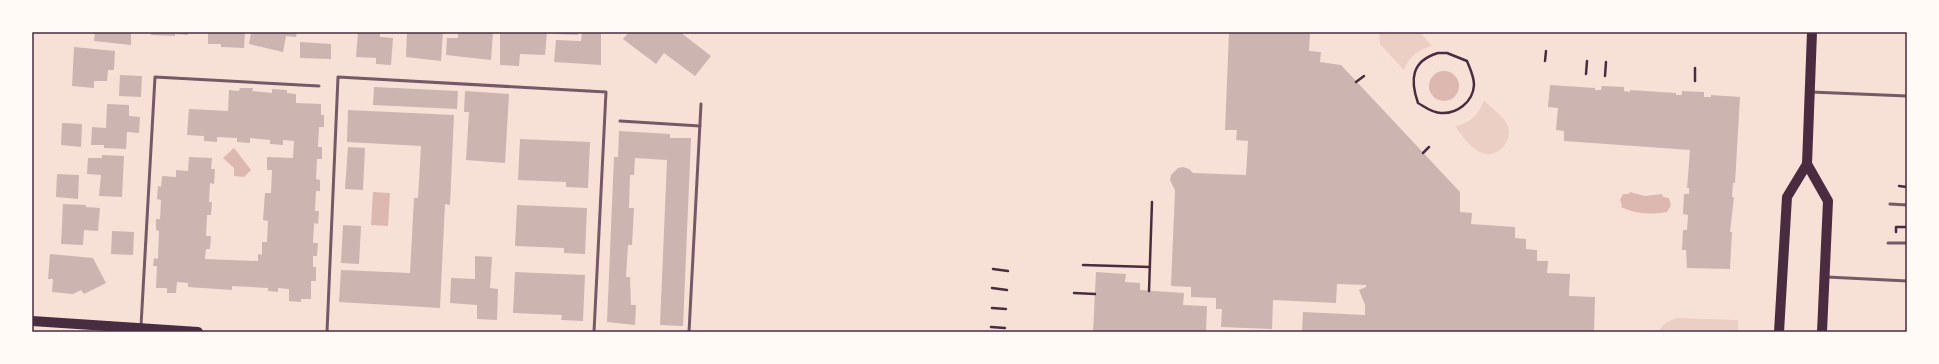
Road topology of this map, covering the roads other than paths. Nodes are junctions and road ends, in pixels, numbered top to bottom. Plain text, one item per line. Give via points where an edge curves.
1 (1812, 32) edge
2 (319, 86) dead end
3 (1810, 92) junction
4 (1907, 96) edge
5 (701, 104) dead end
6 (620, 121) dead end
7 (700, 126) junction
8 (1807, 164) junction
9 (1890, 204) dead end
10 (1907, 206) edge
11 (1888, 243) dead end
12 (1907, 244) edge
13 (1824, 277) junction
14 (1907, 281) edge
15 (32, 321) edge
16 (141, 328) junction
17 (198, 332) edge
18 (327, 332) edge
19 (594, 332) edge
20 (689, 332) edge
21 (1780, 332) edge
22 (1822, 332) edge

1 - 3 main road
2 - 16 lane via 155,77
3 - 4 lane
3 - 8 main road
5 - 7 lane
6 - 7 lane
7 - 20 lane
8 - 13 main road via 1828,201
8 - 21 main road via 1787,197
9 - 10 lane
11 - 12 lane
13 - 14 lane
13 - 22 main road
15 - 16 main road
16 - 17 main road
18 - 19 lane via 338,77 606,92

